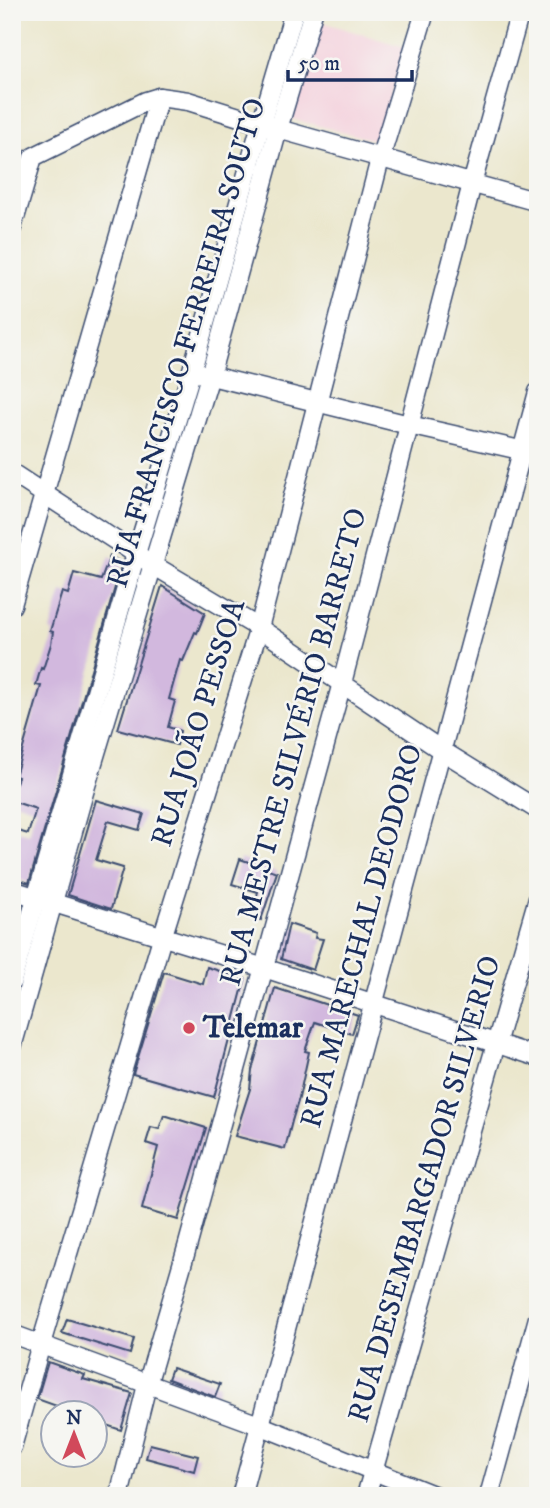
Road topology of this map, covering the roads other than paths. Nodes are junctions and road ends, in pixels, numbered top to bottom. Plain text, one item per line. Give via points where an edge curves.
1 (294, 12) edge
2 (313, 12) edge
3 (425, 12) edge
4 (520, 12) edge
5 (159, 97) junction
6 (261, 124) junction
7 (278, 129) junction
8 (380, 159) junction
9 (472, 184) junction
10 (538, 202) edge
11 (12, 228) edge
12 (192, 370) junction
13 (210, 376) junction
14 (538, 392) edge
15 (317, 403) junction
16 (410, 425) junction
17 (530, 452) edge
18 (12, 473) edge
19 (45, 496) junction
20 (136, 554) junction
21 (153, 565) junction
22 (12, 605) edge
23 (260, 628) junction
24 (342, 683) junction
25 (107, 686) junction
26 (441, 750) junction
27 (78, 786) junction
28 (538, 810) edge
29 (12, 890) edge
30 (36, 897) junction
31 (538, 898) edge
32 (54, 904) junction
33 (162, 938) junction
34 (264, 968) junction
35 (12, 981) edge
36 (373, 1004) junction
37 (496, 1044) junction
38 (12, 1047) edge
39 (538, 1057) edge
40 (538, 1318) edge
41 (12, 1334) edge
42 (41, 1344) junction
43 (147, 1385) junction
44 (259, 1425) junction
45 (12, 1447) edge
46 (372, 1471) junction
47 (119, 1496) edge
48 (241, 1496) edge
49 (366, 1496) edge
50 (436, 1496) edge
51 (489, 1496) edge

1 - 6 street, RUA FRANCISCO FERREIRA SOUTO
2 - 7 street, RUA FRANCISCO FERREIRA SOUTO
3 - 8 street, RUA JOÃO PESSOA
4 - 9 street, RUA MESTRE SILVÉRIO BARRETO
5 - 6 street via 188,101
5 - 11 street via 33,157
5 - 19 street
6 - 7 street
6 - 12 street, RUA FRANCISCO FERREIRA SOUTO
7 - 8 street
7 - 13 street, RUA FRANCISCO FERREIRA SOUTO
8 - 9 street
8 - 15 street, RUA JOÃO PESSOA
9 - 10 street
9 - 16 street, RUA MESTRE SILVÉRIO BARRETO
12 - 13 street
12 - 20 street, RUA FRANCISCO FERREIRA SOUTO
13 - 15 street
13 - 21 street, RUA FRANCISCO FERREIRA SOUTO
14 - 17 street, RUA MARECHAL DEODORO
15 - 16 street
15 - 23 street, RUA JOÃO PESSOA
16 - 17 street
16 - 24 street, RUA MESTRE SILVÉRIO BARRETO
17 - 26 street, RUA MARECHAL DEODORO
18 - 19 street
19 - 20 street
19 - 22 street
20 - 21 street
20 - 25 street, RUA FRANCISCO FERREIRA SOUTO
21 - 23 street
21 - 25 street, RUA FRANCISCO FERREIRA SOUTO
23 - 24 street
23 - 33 street, RUA JOÃO PESSOA
24 - 26 street
24 - 34 street, RUA MESTRE SILVÉRIO BARRETO
25 - 27 street, RUA FRANCISCO FERREIRA SOUTO
26 - 28 street
26 - 36 street, RUA MARECHAL DEODORO
27 - 30 street, RUA FRANCISCO FERREIRA SOUTO
27 - 32 street, RUA FRANCISCO FERREIRA SOUTO
29 - 30 street
30 - 32 street
30 - 35 street, RUA FRANCISCO FERREIRA SOUTO
31 - 37 street, RUA DESEMBARGADOR SILVERIO
32 - 33 street
32 - 38 street, RUA FRANCISCO FERREIRA SOUTO
33 - 34 street
33 - 42 street, RUA JOÃO PESSOA
34 - 36 street
34 - 43 street, RUA MESTRE SILVÉRIO BARRETO
36 - 37 street
36 - 44 street, RUA MARECHAL DEODORO
37 - 39 street
37 - 46 street, RUA DESEMBARGADOR SILVERIO
40 - 51 street
41 - 42 street
42 - 43 street
42 - 45 street, RUA JOÃO PESSOA
43 - 44 street
43 - 47 street, RUA MESTRE SILVÉRIO BARRETO
44 - 46 street
44 - 48 street, RUA MARECHAL DEODORO
46 - 49 street, RUA DESEMBARGADOR SILVERIO
46 - 50 street

